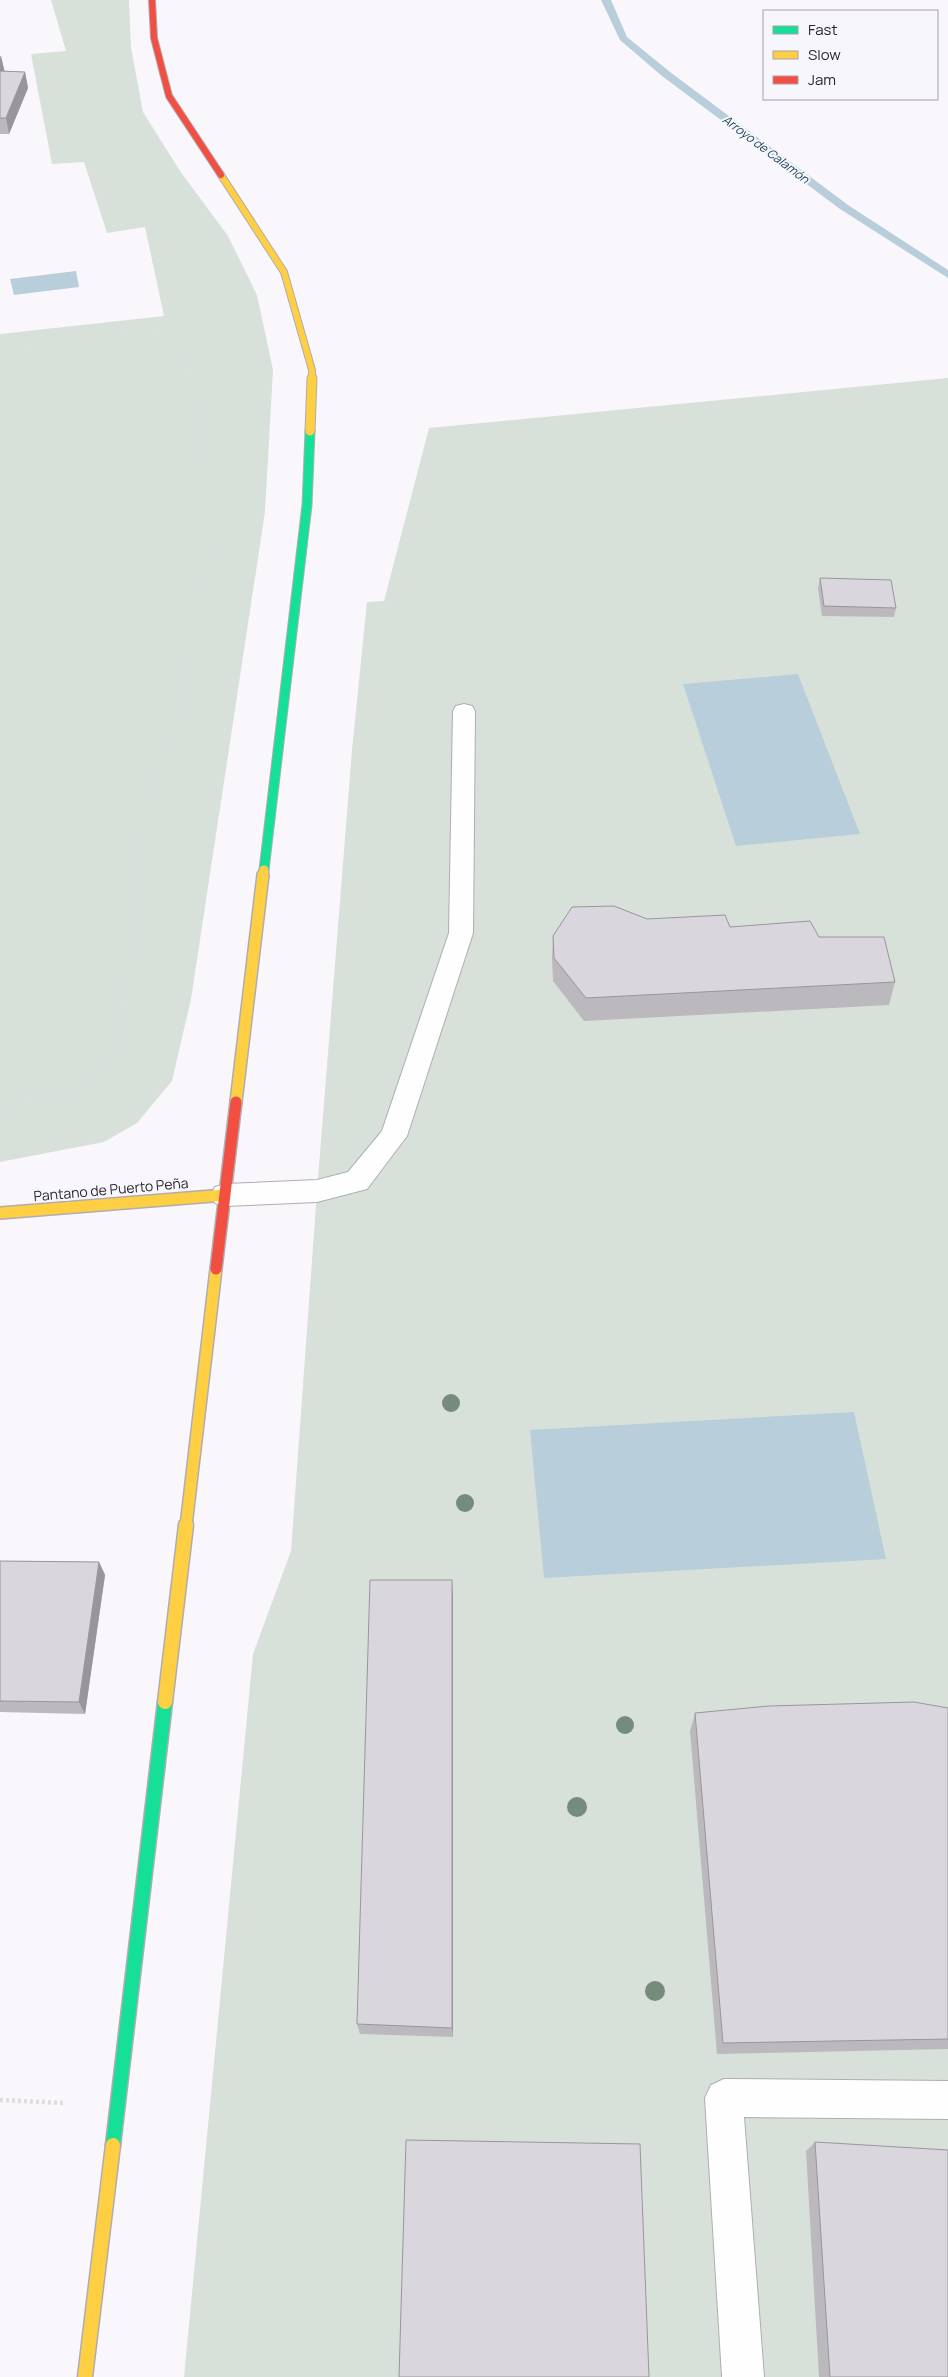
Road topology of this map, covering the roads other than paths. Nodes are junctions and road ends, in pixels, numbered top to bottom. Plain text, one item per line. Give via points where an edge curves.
1 (152, 0) edge
2 (464, 711) dead end
3 (225, 1195) junction
4 (0, 1213) edge
5 (948, 2100) edge
6 (85, 2377) edge
7 (743, 2377) edge

1 - 3 street via 154,38 169,96 284,272 312,370 306,505
2 - 3 lane via 461,933 394,1136 357,1180 317,1191
3 - 4 street, Pantano de Puerto Peña
3 - 6 street
5 - 7 lane via 724,2098

